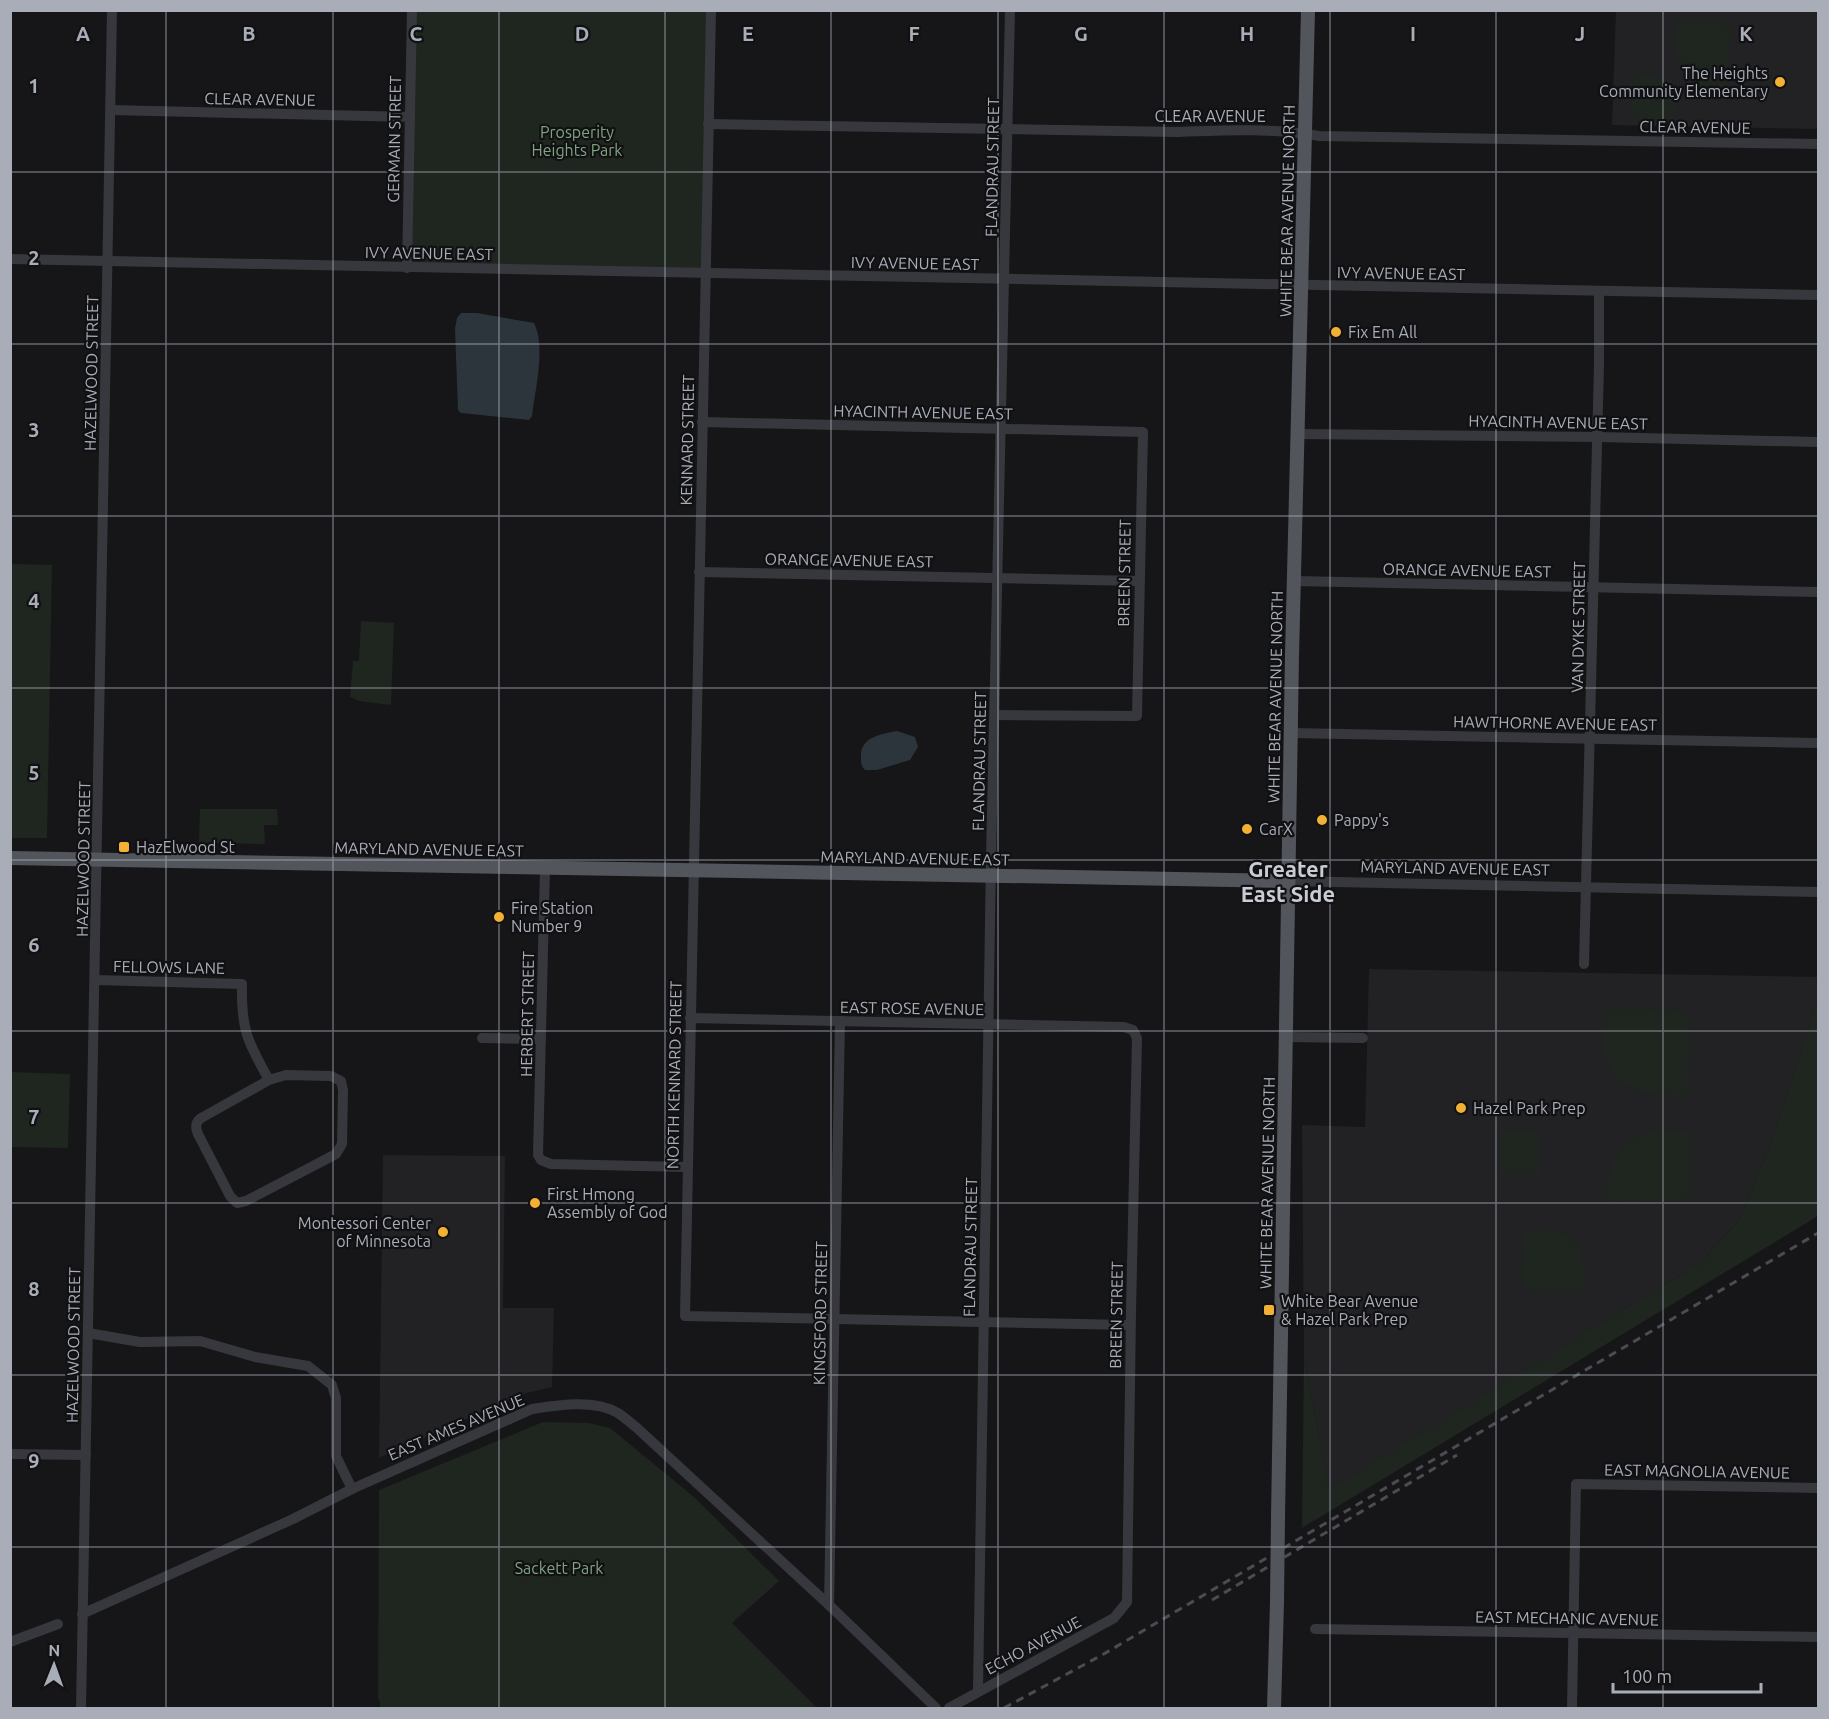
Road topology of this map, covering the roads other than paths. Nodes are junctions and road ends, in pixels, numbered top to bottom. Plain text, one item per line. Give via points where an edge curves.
1 (112, 10) edge
2 (412, 10) edge
3 (711, 10) edge
4 (1010, 10) edge
5 (1308, 10) edge
6 (111, 110) junction
7 (410, 117) junction
8 (708, 124) junction
9 (1008, 130) junction
10 (1305, 133) junction
11 (1818, 144) edge
12 (10, 259) edge
13 (108, 262) junction
14 (407, 268) junction
15 (705, 274) junction
16 (1004, 280) junction
17 (1301, 286) junction
18 (1599, 291) junction
19 (1818, 295) edge
20 (702, 422) junction
21 (1001, 428) junction
22 (1143, 432) joint
23 (1297, 434) junction
24 (1598, 437) junction
25 (1818, 442) edge
26 (699, 572) junction
27 (998, 578) junction
28 (1139, 581) junction
29 (1294, 582) junction
30 (1594, 588) junction
31 (1818, 592) edge
32 (995, 715) junction
33 (1291, 733) junction
34 (1590, 739) junction
35 (1818, 743) edge
36 (10, 858) edge
37 (98, 860) junction
38 (545, 868) junction
39 (693, 870) junction
40 (991, 876) junction
41 (1288, 881) junction
42 (1587, 887) junction
43 (1818, 892) edge
44 (1584, 964) dead end
45 (95, 980) junction
46 (690, 1018) junction
47 (840, 1021) junction
48 (989, 1025) junction
49 (1133, 1030) joint
50 (1286, 1037) junction
51 (482, 1038) dead end
52 (1363, 1038) dead end
53 (542, 1039) junction
54 (269, 1080) junction
55 (687, 1167) junction
56 (834, 1319) junction
57 (984, 1322) junction
58 (1130, 1324) junction
59 (88, 1334) junction
60 (10, 1454) edge
61 (86, 1455) junction
62 (1818, 1488) edge
63 (352, 1489) junction
64 (1127, 1602) joint
65 (829, 1605) junction
66 (82, 1614) junction
67 (58, 1624) dead end
68 (1315, 1629) dead end
69 (1573, 1633) junction
70 (1818, 1636) edge
71 (10, 1642) edge
72 (978, 1692) junction
73 (81, 1708) edge
74 (936, 1708) edge
75 (949, 1708) edge
76 (1274, 1708) edge
77 (1572, 1708) edge

1 - 6 street, HAZELWOOD STREET
2 - 7 street, GERMAIN STREET
3 - 8 street, KENNARD STREET
4 - 9 street, FLANDRAU STREET
5 - 10 main road, WHITE BEAR AVENUE NORTH
6 - 7 street, CLEAR AVENUE
6 - 13 street, HAZELWOOD STREET
7 - 14 street, GERMAIN STREET
8 - 9 street, CLEAR AVENUE
8 - 15 street, KENNARD STREET
9 - 10 street, CLEAR AVENUE
9 - 16 street, FLANDRAU STREET
10 - 11 street, CLEAR AVENUE
10 - 17 main road, WHITE BEAR AVENUE NORTH
12 - 13 street, IVY AVENUE EAST
13 - 14 street, IVY AVENUE EAST
13 - 37 street, HAZELWOOD STREET
14 - 15 street, IVY AVENUE EAST
15 - 16 street, IVY AVENUE EAST
15 - 20 street, KENNARD STREET
16 - 17 street, IVY AVENUE EAST
16 - 21 street, FLANDRAU STREET
17 - 18 street, IVY AVENUE EAST
17 - 23 main road, WHITE BEAR AVENUE NORTH
18 - 19 street, IVY AVENUE EAST
18 - 24 street, VAN DYKE STREET
20 - 21 street, HYACINTH AVENUE EAST
20 - 26 street, KENNARD STREET
21 - 22 street, HYACINTH AVENUE EAST
21 - 27 street, FLANDRAU STREET
22 - 28 street, BREEN STREET
23 - 24 street, HYACINTH AVENUE EAST
23 - 29 main road, WHITE BEAR AVENUE NORTH
24 - 25 street, HYACINTH AVENUE EAST
24 - 30 street, VAN DYKE STREET
26 - 27 street, ORANGE AVENUE EAST
26 - 39 street, KENNARD STREET
27 - 28 street, ORANGE AVENUE EAST
27 - 32 street, FLANDRAU STREET
28 - 32 street, BREEN STREET via 1137,716
29 - 30 street, ORANGE AVENUE EAST
29 - 33 main road, WHITE BEAR AVENUE NORTH
30 - 31 street, ORANGE AVENUE EAST
30 - 34 street, VAN DYKE STREET
32 - 40 street, FLANDRAU STREET
33 - 34 street, HAWTHORNE AVENUE EAST
33 - 41 main road, WHITE BEAR AVENUE NORTH
34 - 35 street, HAWTHORNE AVENUE EAST
34 - 42 street, VAN DYKE STREET
36 - 37 main road, MARYLAND AVENUE EAST
37 - 38 main road, MARYLAND AVENUE EAST
37 - 45 street, HAZELWOOD STREET
38 - 39 main road, MARYLAND AVENUE EAST
38 - 53 street, HERBERT STREET
39 - 40 main road, MARYLAND AVENUE EAST
39 - 46 street, NORTH KENNARD STREET
40 - 41 main road, MARYLAND AVENUE EAST
40 - 48 street, FLANDRAU STREET
41 - 42 street, MARYLAND AVENUE EAST
41 - 50 main road, WHITE BEAR AVENUE NORTH
42 - 43 street, MARYLAND AVENUE EAST
42 - 44 street, VAN DYKE STREET
45 - 54 street, FELLOWS LANE via 242,984 245,1032
45 - 59 street, HAZELWOOD STREET
46 - 47 street, EAST ROSE AVENUE
46 - 55 street, NORTH KENNARD STREET
47 - 48 street, EAST ROSE AVENUE
47 - 56 street, KINGSFORD STREET
48 - 49 street, EAST ROSE AVENUE
48 - 57 street, FLANDRAU STREET
49 - 58 street, BREEN STREET via 1137,1038
50 - 52 street
50 - 76 main road, WHITE BEAR AVENUE NORTH, bridge
51 - 53 street
53 - 55 street, HERBERT STREET via 540,1160 550,1164
54 - 54 street via 200,1118 196,1124 237,1203 336,1154 342,1144 341,1081 331,1076 286,1075
55 - 56 street, NORTH KENNARD STREET via 685,1316
56 - 57 street
56 - 65 street, KINGSFORD STREET
57 - 58 street
57 - 72 street, FLANDRAU STREET
58 - 64 street, BREEN STREET
59 - 61 street, HAZELWOOD STREET
59 - 63 street via 140,1342 200,1341 255,1357 308,1366 332,1385 336,1398 336,1456
60 - 61 street
61 - 66 street, HAZELWOOD STREET
62 - 69 street, EAST MAGNOLIA AVENUE via 1575,1484
63 - 65 street, EAST AMES AVENUE via 532,1409 594,1405 617,1412 637,1428
63 - 66 street, EAST AMES AVENUE
64 - 72 street, ECHO AVENUE via 1114,1618
65 - 74 street, EAST AMES AVENUE
66 - 73 street, HAZELWOOD STREET
67 - 71 street
68 - 69 street, EAST MECHANIC AVENUE
69 - 70 street, EAST MECHANIC AVENUE
69 - 77 street
72 - 75 street, ECHO AVENUE

